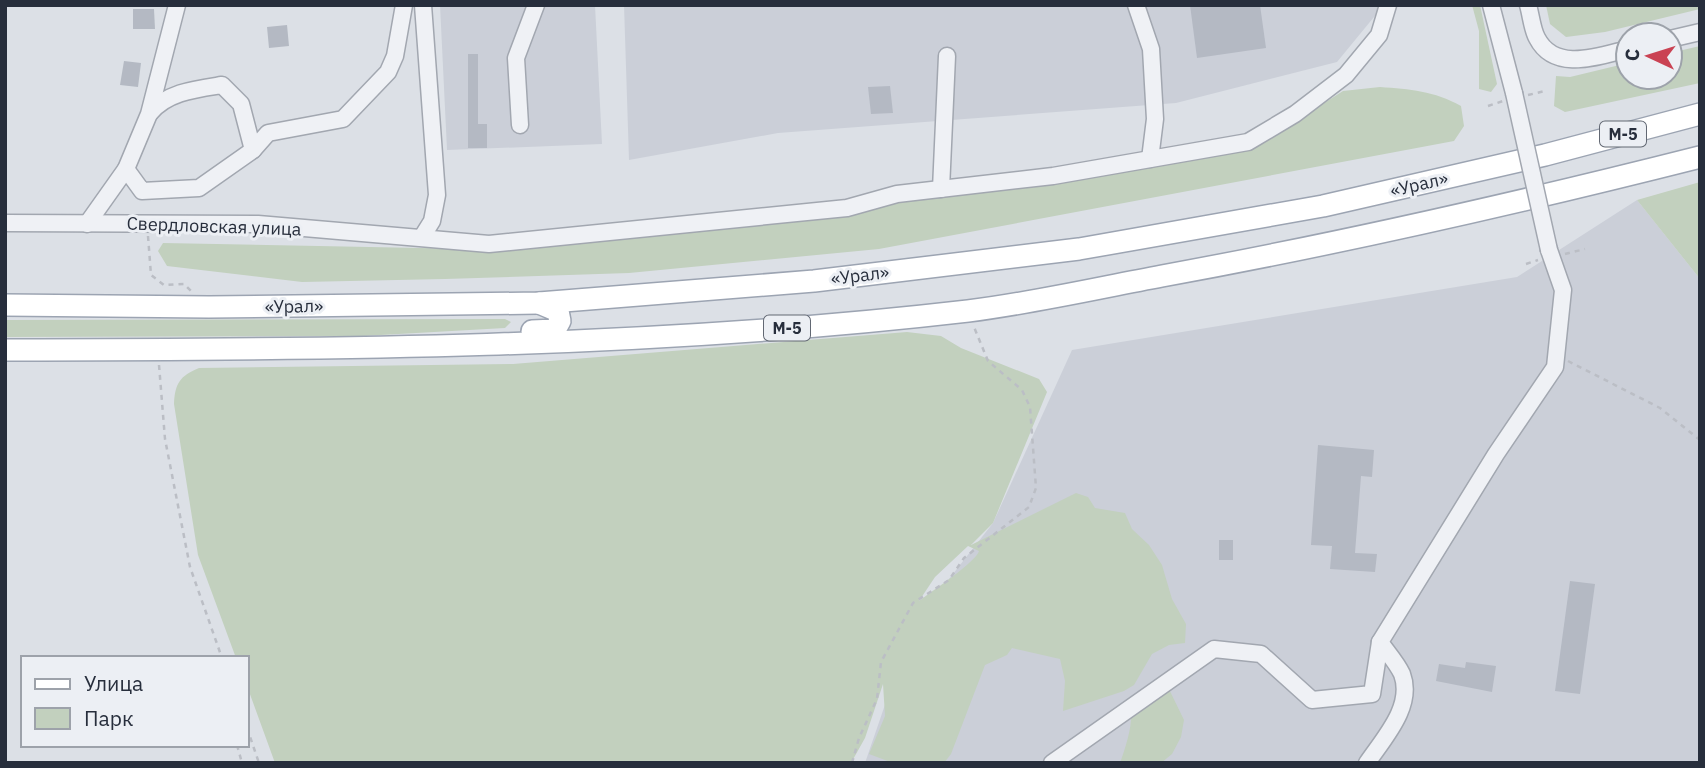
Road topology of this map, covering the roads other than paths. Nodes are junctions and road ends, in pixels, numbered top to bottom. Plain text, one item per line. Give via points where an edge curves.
1 (177, 5) edge
2 (404, 5) edge
3 (423, 5) edge
4 (536, 5) edge
5 (1136, 5) edge
6 (1388, 5) edge
7 (1491, 5) edge
8 (1528, 5) edge
9 (1614, 52) edge
10 (947, 56) dead end
11 (149, 114) junction
12 (1700, 114) edge
13 (520, 125) dead end
14 (253, 150) junction
15 (1700, 157) edge
16 (1150, 159) junction
17 (127, 169) junction
18 (941, 189) junction
19 (5, 223) edge
20 (87, 224) junction
21 (422, 237) junction
22 (539, 303) junction
23 (5, 305) edge
24 (480, 343) junction
25 (5, 350) edge
26 (1380, 642) junction
27 (1052, 763) edge
28 (1367, 763) edge

1 - 11 street
2 - 14 street via 396,56 388,72 342,119 268,133
3 - 21 street via 437,195 432,221
4 - 13 street via 516,58
5 - 16 street via 1151,49 1155,119
6 - 16 street, Свердловская улица via 1379,35 1346,75 1295,114 1248,142
7 - 26 street, bridge via 1563,290 1555,367
8 - 9 street via 1537,38 1555,56 1578,61
10 - 18 street
11 - 14 street via 160,101 222,85 241,104
11 - 17 street
12 - 22 main road, «Урал» / М-5 via 1323,206 1079,249 814,281
14 - 17 street via 199,188 142,191
15 - 24 main road, М-5 via 1337,244 972,310 830,325
16 - 18 street, Свердловская улица
17 - 20 street
18 - 21 street, Свердловская улица via 897,194 847,208 489,244
19 - 20 street, Свердловская улица
20 - 21 street, Свердловская улица via 258,224
22 - 23 main road, «Урал» / М-5
22 - 24 main road via 558,311 560,321 555,330 504,332
24 - 25 main road, М-5
26 - 27 street via 1372,694 1312,700 1261,654 1214,649
26 - 28 street via 1401,674 1405,695 1397,719

